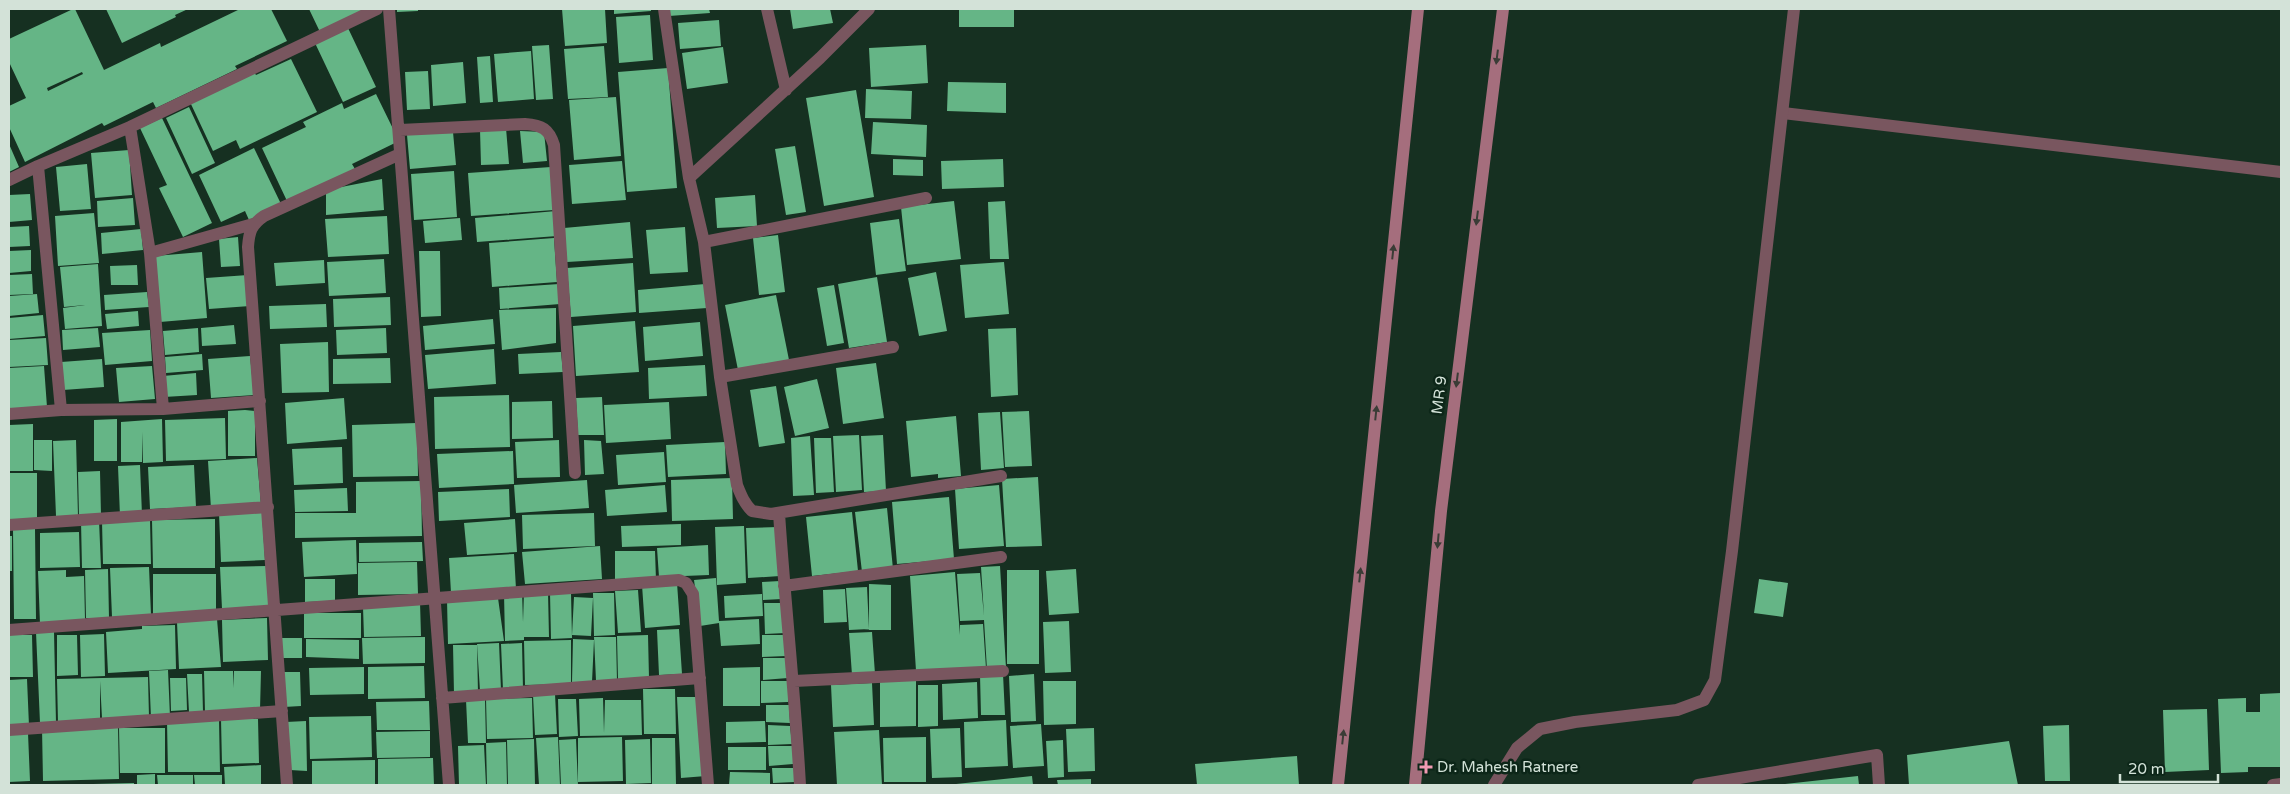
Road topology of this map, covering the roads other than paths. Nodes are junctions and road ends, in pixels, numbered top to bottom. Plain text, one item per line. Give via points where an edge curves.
1 (377, 9) edge
2 (389, 9) edge
3 (664, 9) edge
4 (767, 9) edge
5 (869, 9) edge
6 (1418, 9) edge
7 (1503, 9) edge
8 (1794, 9) edge
9 (786, 90) junction
10 (1783, 113) junction
11 (130, 127) junction
12 (400, 130) junction
13 (400, 154) junction
14 (38, 166) junction
15 (2281, 172) edge
16 (689, 178) junction
17 (9, 180) edge
18 (926, 198) dead end
19 (253, 224) junction
20 (704, 242) junction
21 (150, 253) junction
22 (893, 347) dead end
23 (720, 377) junction
24 (260, 401) junction
25 (163, 409) junction
26 (61, 410) junction
27 (9, 414) edge
28 (575, 473) dead end
29 (1001, 476) dead end
30 (268, 507) junction
31 (780, 513) junction
32 (9, 525) edge
33 (1001, 557) dead end
34 (784, 586) junction
35 (434, 596) junction
36 (275, 612) junction
37 (9, 630) edge
38 (1004, 671) dead end
39 (700, 678) junction
40 (794, 681) junction
41 (442, 698) junction
42 (282, 711) junction
43 (9, 730) edge
44 (2281, 784) edge
45 (287, 785) edge
46 (448, 785) edge
47 (708, 785) edge
48 (800, 785) edge
49 (1338, 785) edge
50 (1415, 785) edge
51 (1494, 785) edge
52 (1698, 785) edge
53 (1879, 785) edge
54 (2273, 785) edge

1 - 11 street
2 - 12 street
3 - 16 street
4 - 9 street
5 - 9 street
49 -> 6 street
7 -> 50 street, MR 9 via 1441,511
8 - 10 street
9 - 16 street
10 - 15 street
10 - 51 street via 1715,680 1704,700 1676,710 1540,729 1517,748
11 - 14 street
11 - 21 street
12 - 13 street
12 - 28 street via 525,124 538,125 550,134 554,145
13 - 19 street
13 - 35 street
14 - 17 street
14 - 26 street
16 - 20 street
18 - 20 street
19 - 21 street
19 - 24 street via 248,247
20 - 23 street
21 - 25 street
22 - 23 street
23 - 31 street via 737,485 742,498 752,511
24 - 25 street
24 - 30 street
25 - 26 street
26 - 27 street
29 - 31 street
30 - 32 street
30 - 36 street
31 - 34 street
33 - 34 street
34 - 40 street
35 - 36 street
35 - 39 street via 679,580 686,583 693,594
35 - 41 street
36 - 37 street
36 - 42 street
38 - 40 street
39 - 41 street
39 - 47 street
40 - 48 street
41 - 46 street
42 - 43 street
42 - 45 street
44 - 54 street
52 - 53 street via 1877,755

